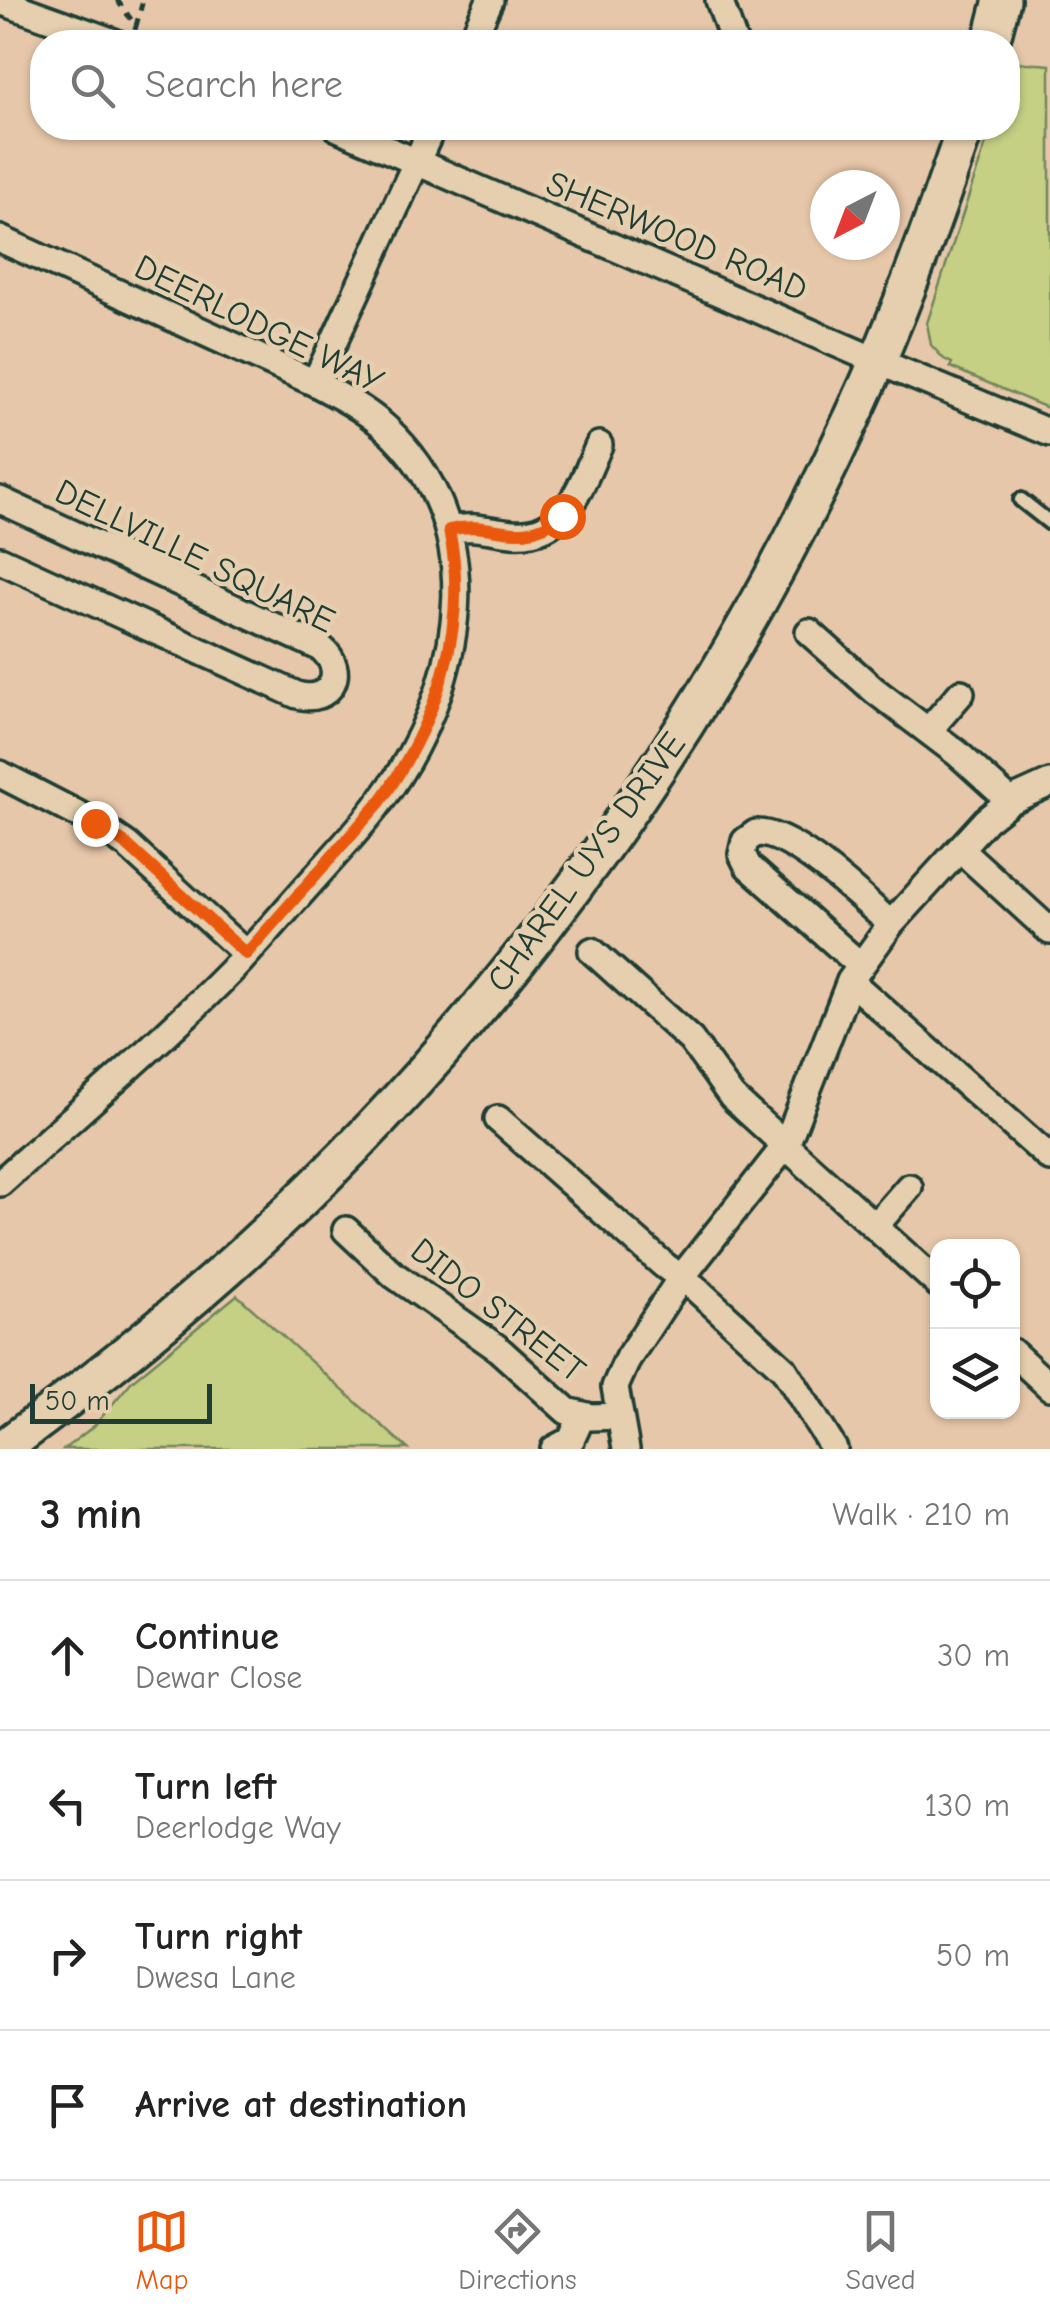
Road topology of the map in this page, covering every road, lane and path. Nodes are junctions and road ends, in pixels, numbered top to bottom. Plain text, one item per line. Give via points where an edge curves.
1 (142, 0) edge
2 (490, 0) edge
3 (719, 0) edge
4 (1002, 0) edge
5 (0, 1) edge
6 (136, 26) dead end
7 (81, 30) edge
8 (476, 30) edge
9 (730, 30) edge
10 (993, 30) edge
11 (366, 140) edge
12 (426, 140) edge
13 (961, 140) edge
14 (416, 162) junction
15 (0, 239) edge
16 (877, 361) junction
17 (315, 383) junction
18 (1050, 433) edge
19 (599, 446) dead end
20 (0, 500) edge
21 (1021, 500) dead end
22 (1050, 522) edge
23 (449, 530) junction
24 (0, 560) edge
25 (808, 632) dead end
26 (961, 693) dead end
27 (928, 731) junction
28 (0, 774) edge
29 (1050, 784) edge
30 (1010, 800) junction
31 (960, 849) junction
32 (891, 924) junction
33 (1050, 930) edge
34 (592, 951) dead end
35 (246, 954) junction
36 (855, 973) junction
37 (498, 1119) dead end
38 (786, 1145) junction
39 (1050, 1158) edge
40 (0, 1182) edge
41 (909, 1187) dead end
42 (874, 1226) junction
43 (346, 1230) dead end
44 (930, 1277) edge
45 (681, 1278) junction
46 (1020, 1359) edge
47 (1050, 1387) edge
48 (582, 1416) junction
49 (619, 1416) junction
50 (2, 1449) edge
51 (554, 1449) edge
52 (626, 1449) edge
53 (834, 1449) edge

1 - 6 path
2 - 8 street
3 - 9 street
4 - 10 main road
5 - 7 street
11 - 14 street, SHERWOOD ROAD
12 - 14 street
13 - 16 main road, CHAREL UYS DRIVE
14 - 16 street, SHERWOOD ROAD
14 - 17 street
15 - 17 street, DEERLODGE WAY
16 - 18 street, SHERWOOD ROAD
16 - 50 main road, CHAREL UYS DRIVE via 816,495 720,671 601,850 505,977 381,1118 268,1232
17 - 23 street, DEERLODGE WAY via 364,410 404,446
19 - 23 street via 574,501 546,528 518,534
20 - 24 street, DELLVILLE SQUARE via 322,648 335,667 333,682 314,698 297,695
21 - 22 lane
23 - 35 street, DEERLODGE WAY via 456,614 426,723 380,802
25 - 27 street
26 - 27 street
27 - 30 street
28 - 35 street via 127,845
29 - 30 street
30 - 31 street
31 - 32 street
31 - 33 street
32 - 36 street
32 - 36 street via 810,856 764,832 745,841 748,866
34 - 38 street via 690,1040 732,1097
35 - 40 street, DEERLODGE WAY
36 - 38 street
36 - 39 street
37 - 45 street
38 - 42 street
38 - 45 street
41 - 42 street
42 - 44 street
43 - 48 street, DIDO STREET via 567,1411
45 - 49 street via 628,1358 615,1387
45 - 53 street via 784,1369
46 - 47 street
48 - 49 street, DIDO STREET
48 - 51 street via 570,1440
49 - 52 street

